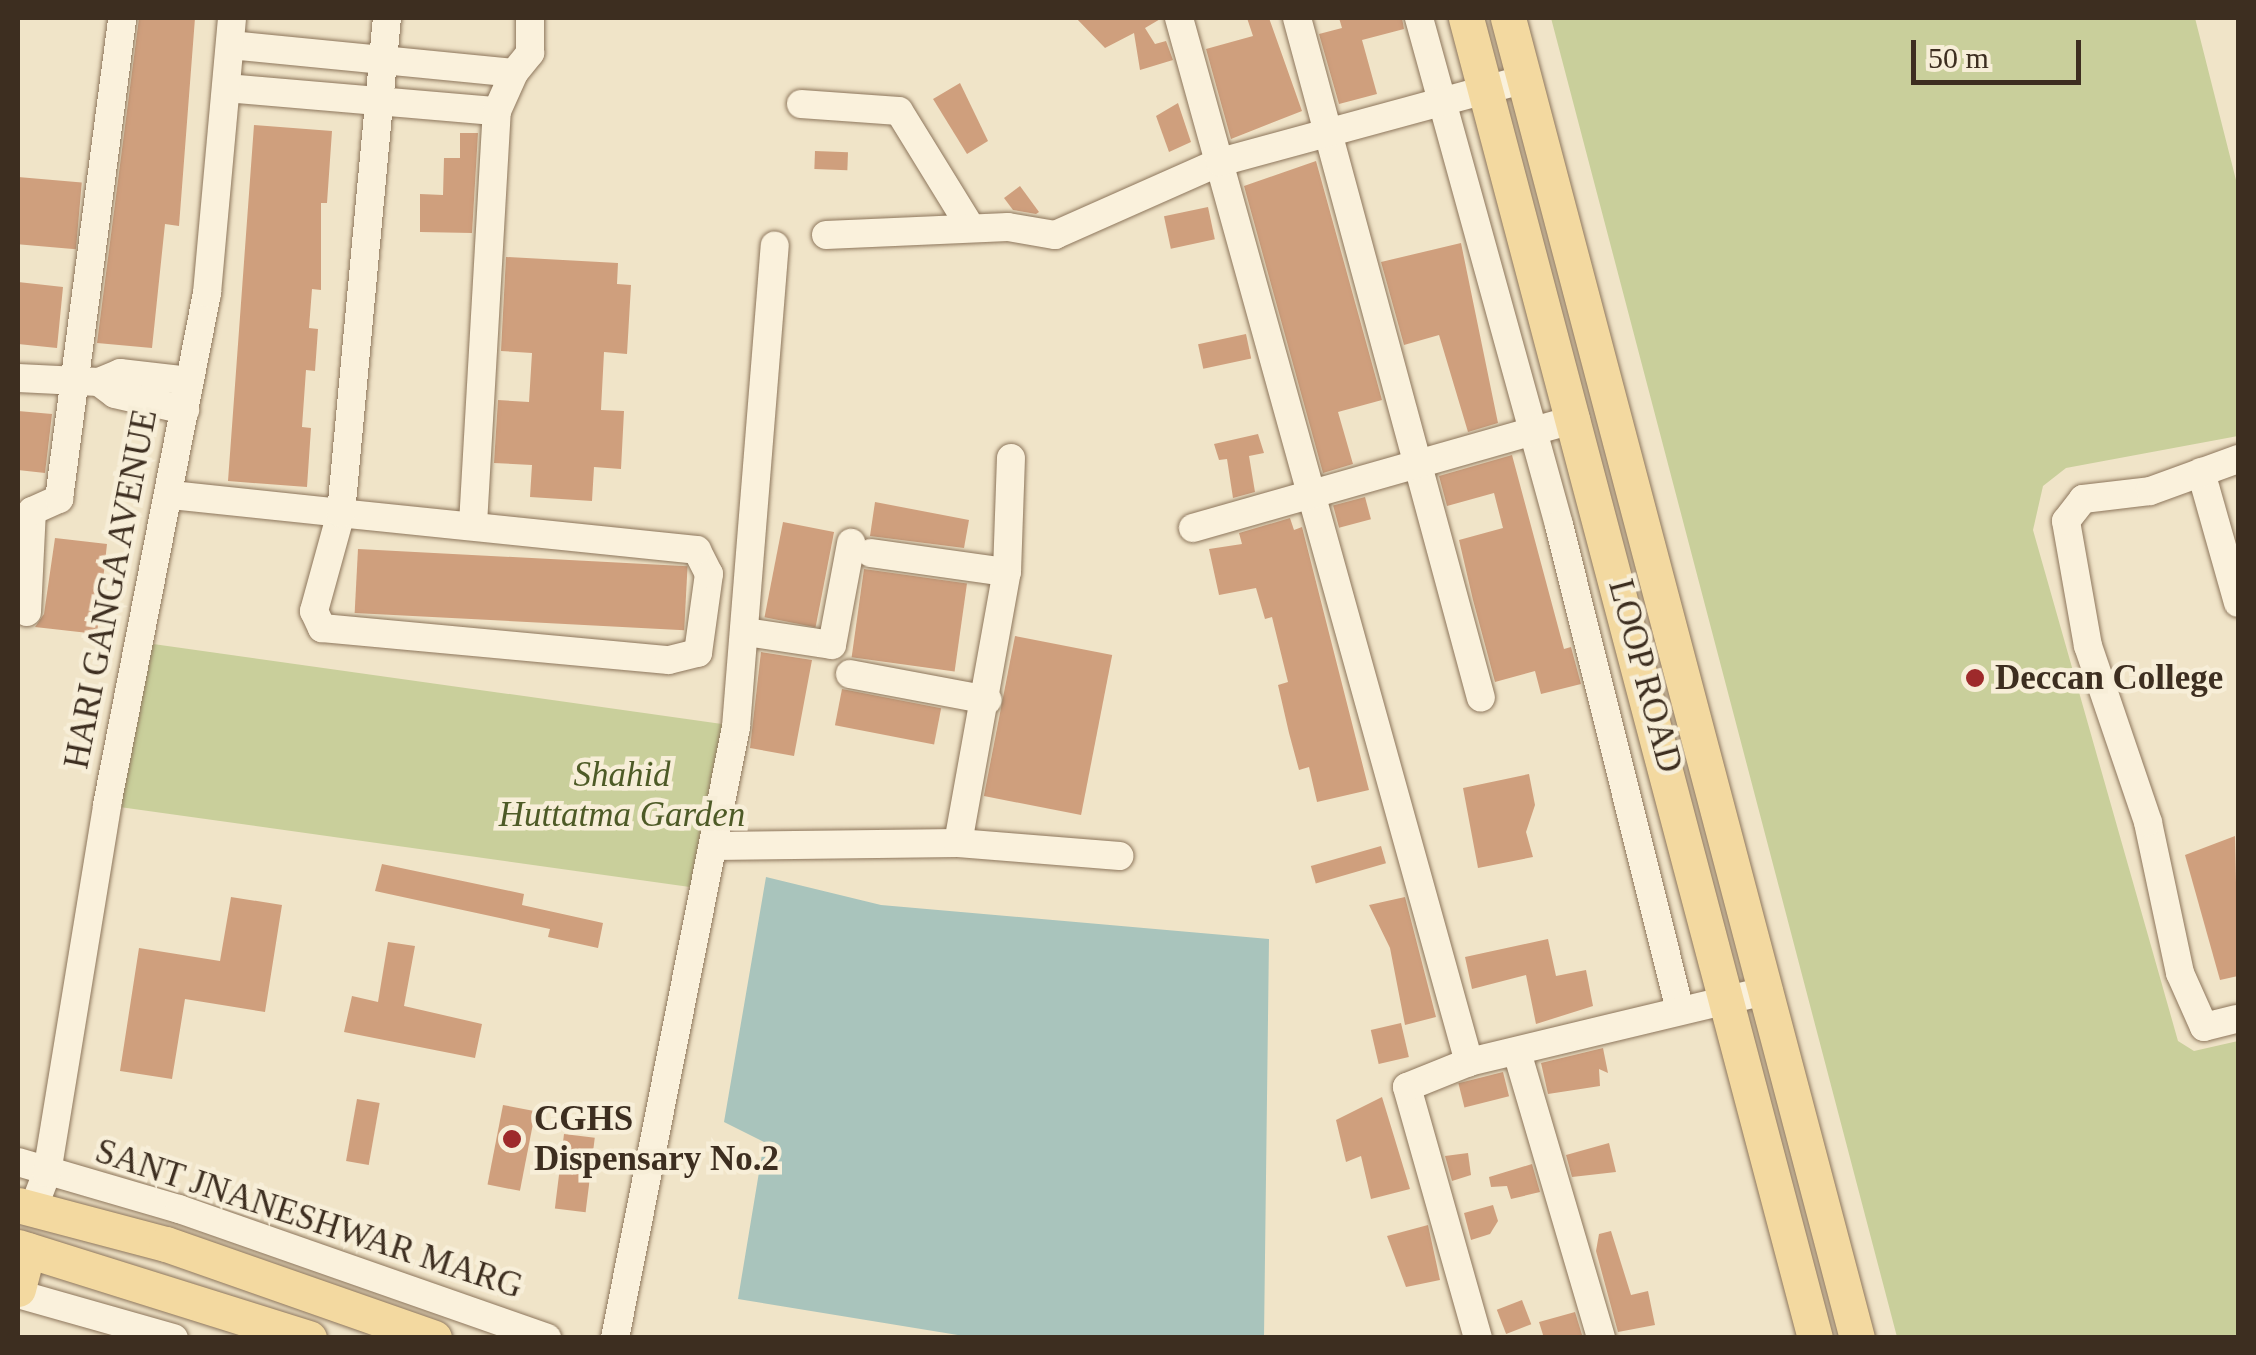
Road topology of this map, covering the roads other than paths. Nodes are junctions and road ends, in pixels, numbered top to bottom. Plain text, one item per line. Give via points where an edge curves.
1 (122, 18) edge
2 (387, 18) edge
3 (530, 18) edge
4 (1179, 18) edge
5 (1298, 18) edge
6 (1420, 18) edge
7 (1466, 18) edge
8 (1508, 18) edge
9 (231, 31) edge
10 (385, 59) junction
11 (514, 73) junction
12 (1525, 79) junction
13 (226, 88) junction
14 (1486, 90) junction
15 (384, 101) junction
16 (1442, 102) junction
17 (801, 104) dead end
18 (498, 112) junction
19 (1330, 132) junction
20 (1220, 162) junction
21 (970, 228) junction
22 (826, 235) dead end
23 (776, 246) dead end
24 (18, 378) edge
25 (190, 381) junction
26 (87, 383) junction
27 (185, 410) junction
28 (1576, 419) junction
29 (1532, 432) junction
30 (1011, 458) dead end
31 (2238, 458) edge
32 (1419, 465) junction
33 (2201, 472) junction
34 (1312, 493) junction
35 (171, 495) junction
36 (342, 514) junction
37 (473, 524) junction
38 (1192, 528) dead end
39 (1007, 572) junction
40 (2238, 603) edge
41 (27, 612) dead end
42 (746, 632) junction
43 (850, 674) dead end
44 (1481, 698) dead end
45 (988, 700) junction
46 (958, 843) junction
47 (714, 846) junction
48 (1119, 856) dead end
49 (1768, 990) junction
50 (1728, 998) junction
51 (1680, 1010) junction
52 (2236, 1019) edge
53 (1517, 1052) junction
54 (1469, 1062) junction
55 (18, 1162) edge
56 (47, 1173) junction
57 (25, 1207) edge
58 (23, 1249) edge
59 (18, 1291) edge
60 (174, 1338) edge
61 (309, 1338) edge
62 (434, 1338) edge
63 (547, 1338) edge
64 (615, 1338) edge
65 (1478, 1338) edge
66 (1601, 1338) edge
67 (1815, 1338) edge
68 (1857, 1338) edge

1 - 26 street
2 - 10 street
3 - 11 street via 530,53
4 - 20 street
5 - 19 street
6 - 16 street
7 - 14 main road, LOOP ROAD
8 - 12 main road, LOOP ROAD
9 - 10 street
9 - 13 street, HARI GANGA AVENUE
10 - 11 street
10 - 15 street
11 - 18 street
12 - 14 street
12 - 49 main road, LOOP ROAD
13 - 15 street
13 - 25 street, HARI GANGA AVENUE
14 - 16 street
14 - 28 main road, LOOP ROAD
15 - 18 street
15 - 36 street
16 - 19 street
16 - 29 street
17 - 21 street via 899,112
18 - 37 street
19 - 20 street
19 - 32 street
20 - 21 street via 1055,235
20 - 34 street
21 - 22 street
23 - 42 street
24 - 26 street
25 - 26 street via 120,373
25 - 27 street, HARI GANGA AVENUE
26 - 27 street
26 - 41 street via 59,499 32,511
27 - 35 street, HARI GANGA AVENUE
28 - 29 street
28 - 50 main road, LOOP ROAD
29 - 32 street
29 - 51 street
30 - 39 street
31 - 33 street
32 - 34 street
32 - 44 street
33 - 40 street
33 - 52 street via 2150,491 2084,498 2066,521 2088,646 2148,822 2180,973 2204,1027
34 - 38 street
34 - 54 street
35 - 36 street
35 - 56 street, HARI GANGA AVENUE via 107,805
36 - 37 street
36 - 37 street via 314,611 322,628 668,660 698,653 709,574 697,550
39 - 42 street via 861,548 832,646
39 - 45 street
42 - 47 street
43 - 45 street
45 - 46 street
46 - 47 street
46 - 48 street
47 - 64 street
49 - 50 street
49 - 68 main road, LOOP ROAD
50 - 51 street
50 - 67 main road, LOOP ROAD
51 - 53 street
53 - 54 street
53 - 66 street
54 - 65 street via 1417,1078 1406,1100
55 - 56 street, SANT JNANESHWAR MARG
56 - 57 street, HARI GANGA AVENUE
56 - 63 street, SANT JNANESHWAR MARG via 179,1209
57 - 62 main road via 166,1244
58 - 59 main road
58 - 61 main road
59 - 60 street

